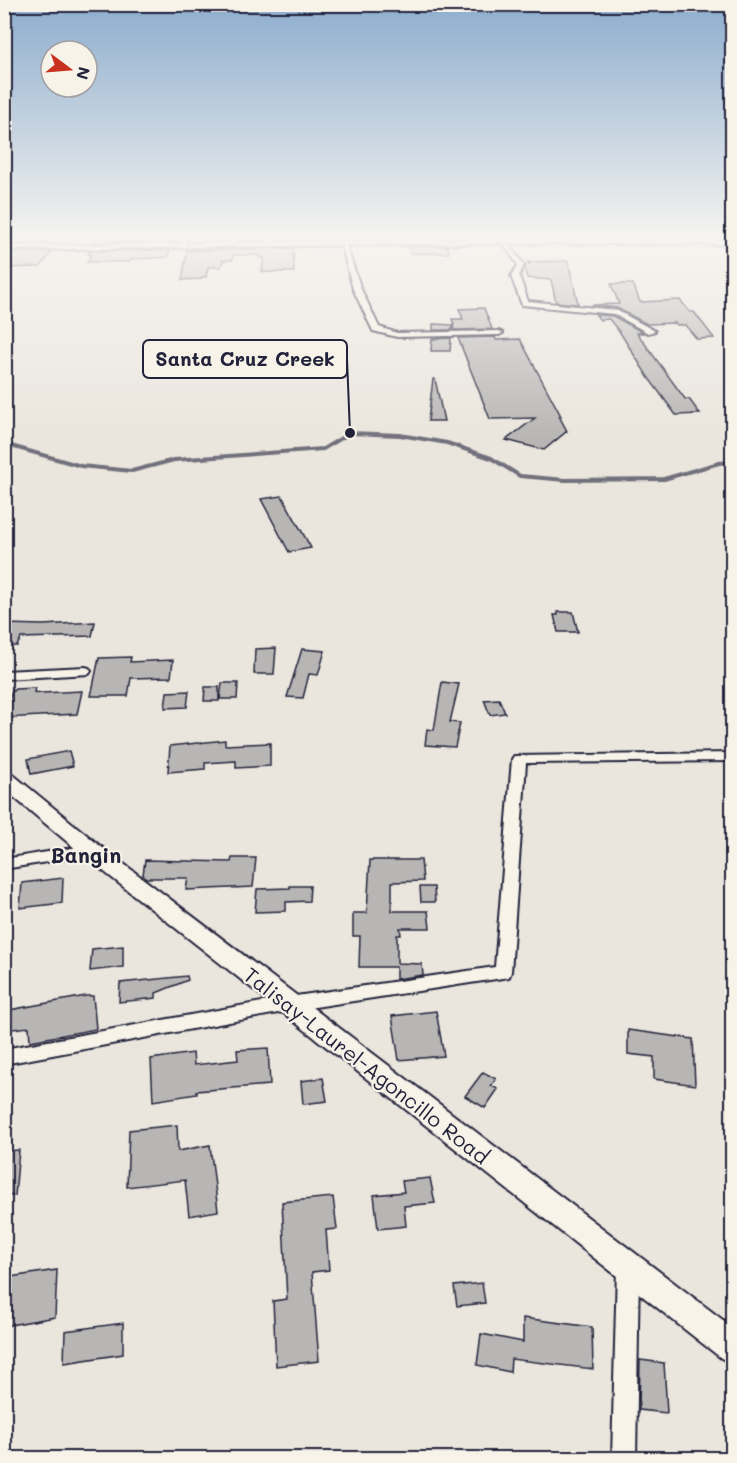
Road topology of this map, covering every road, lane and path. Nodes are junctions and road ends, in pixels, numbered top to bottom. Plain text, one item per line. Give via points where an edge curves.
1 (364, 304) edge
2 (538, 304) edge
3 (651, 331) dead end
4 (499, 333) dead end
5 (85, 671) dead end
6 (4, 675) edge
7 (732, 757) edge
8 (4, 778) edge
9 (91, 850) junction
10 (4, 864) edge
11 (289, 1004) junction
12 (4, 1057) edge
13 (628, 1268) junction
14 (732, 1347) edge
15 (624, 1458) edge

1 - 4 street via 376,329 397,335
2 - 3 street via 616,312
5 - 6 street
7 - 11 street via 519,759 503,972
8 - 9 main road, Talisay-Laurel-Agoncillo Road
9 - 10 street
9 - 11 main road, Talisay-Laurel-Agoncillo Road
11 - 12 street
11 - 13 main road, Talisay-Laurel-Agoncillo Road
13 - 14 main road, Talisay-Laurel-Agoncillo Road
13 - 15 street

